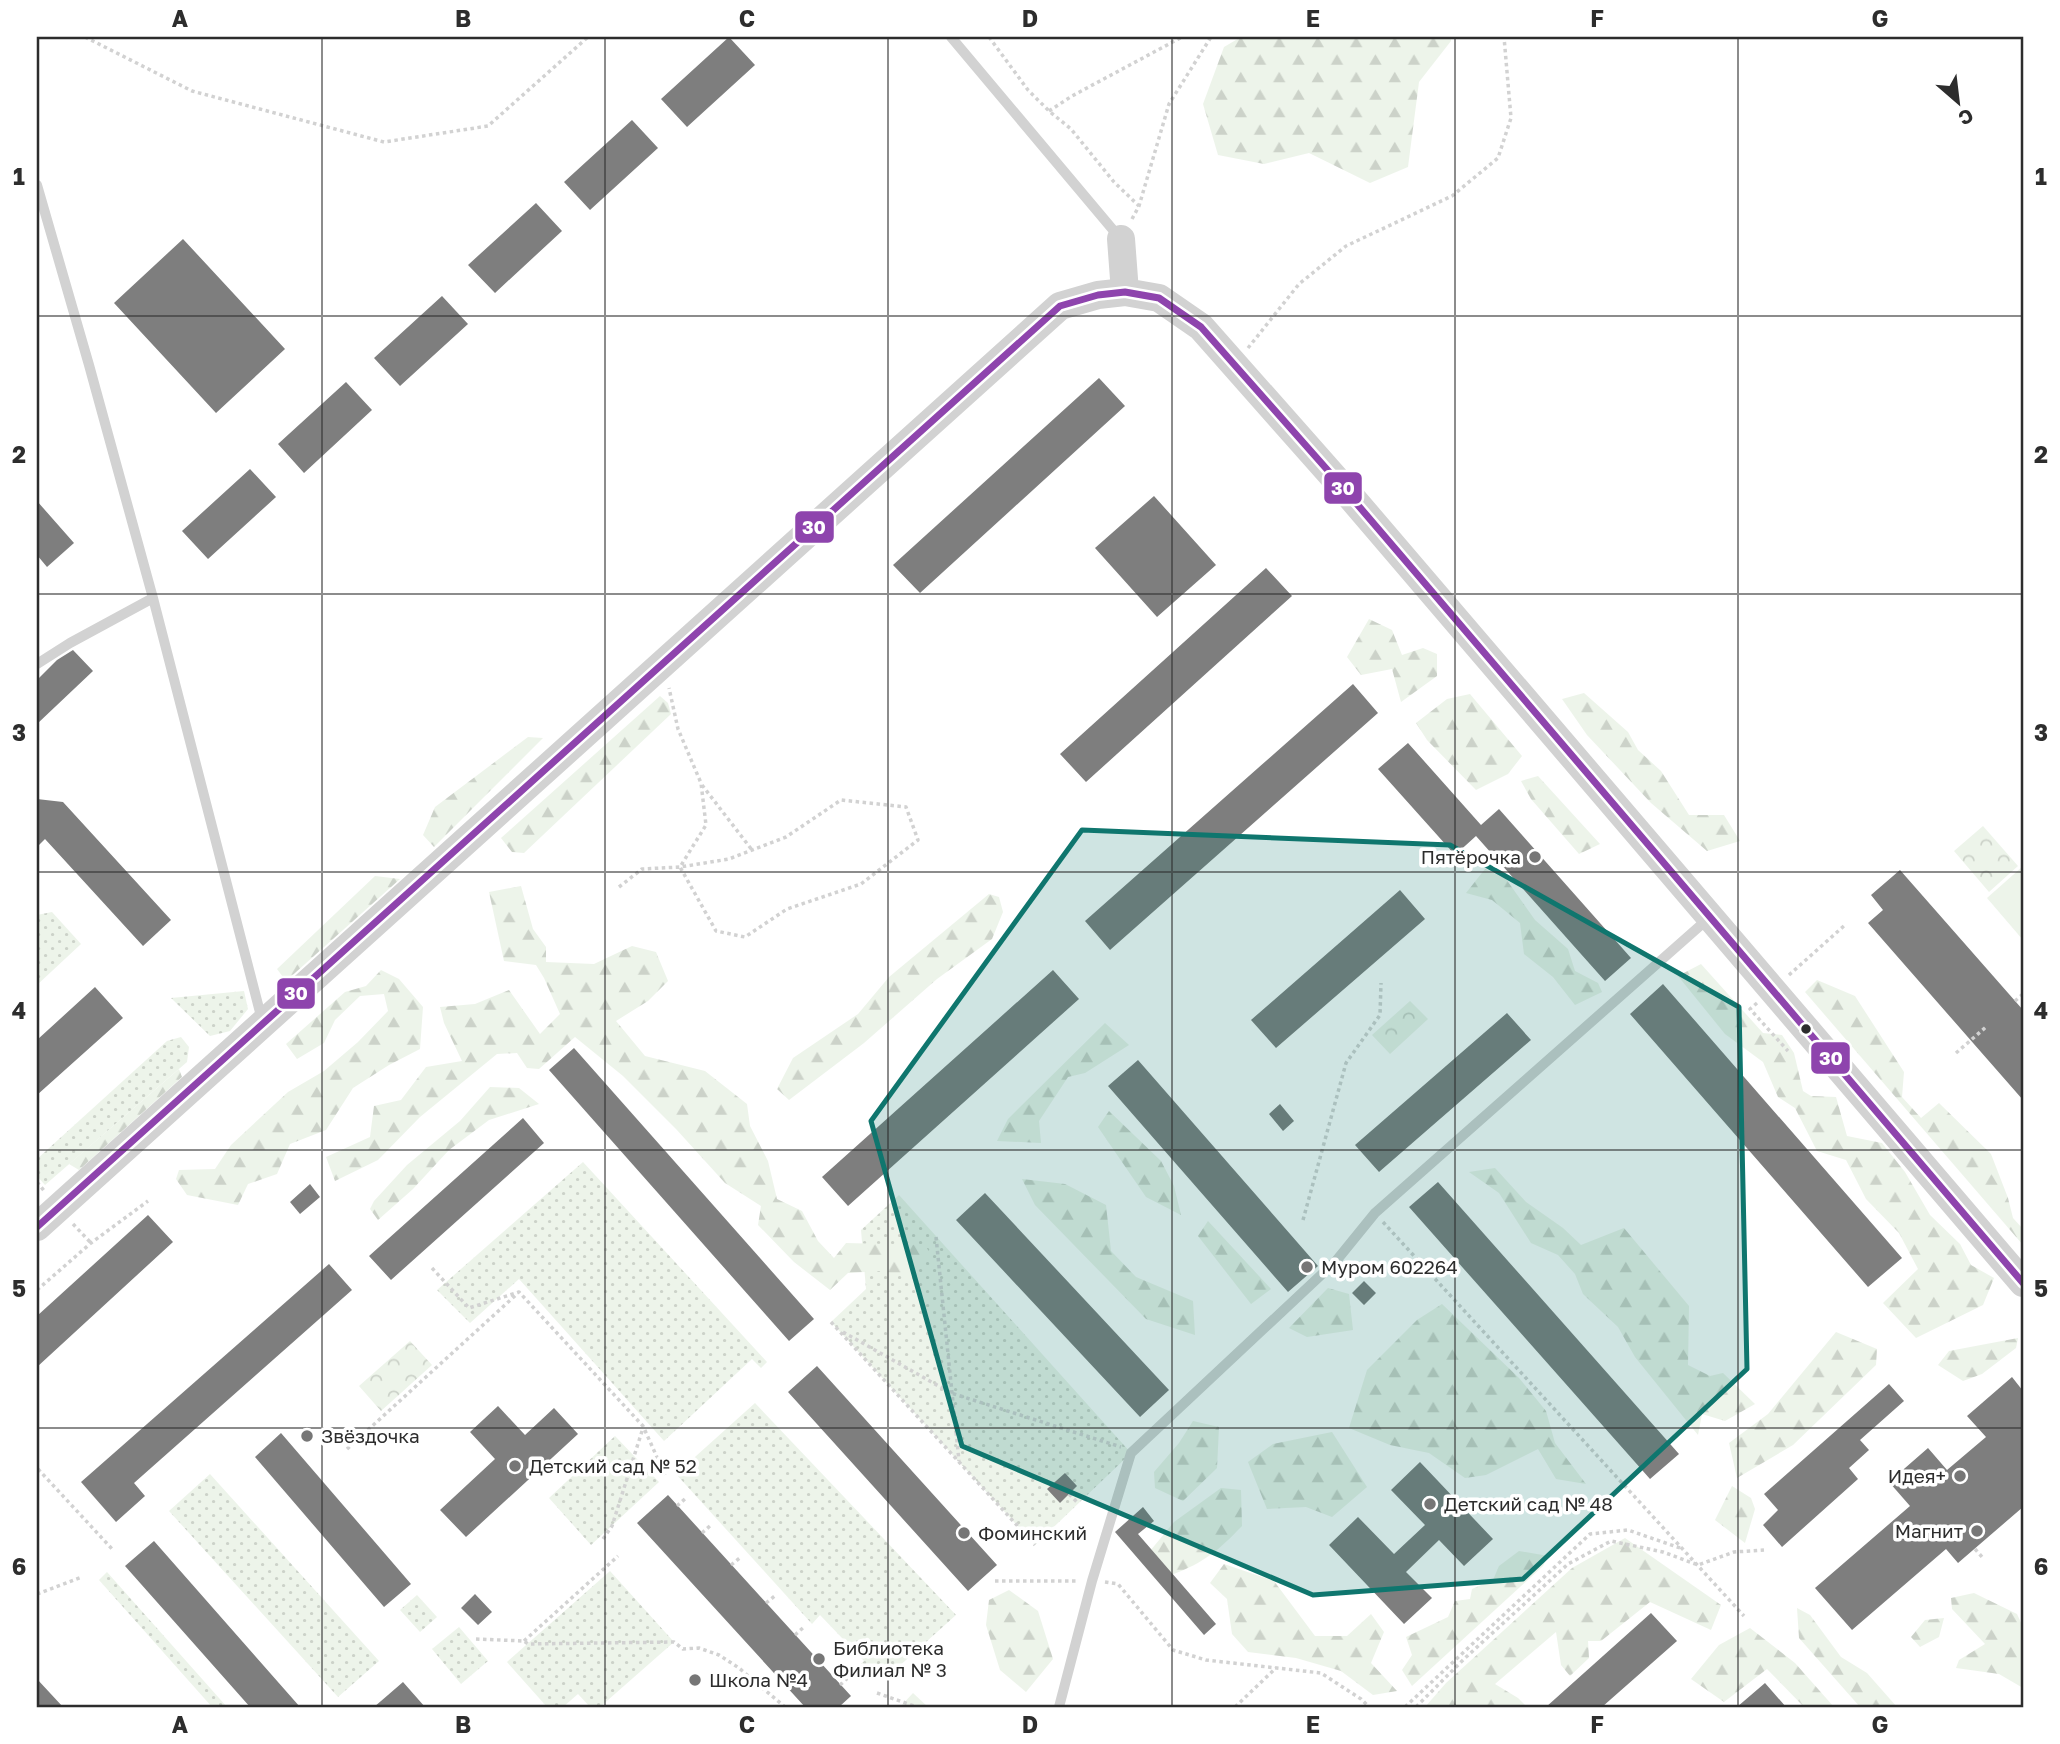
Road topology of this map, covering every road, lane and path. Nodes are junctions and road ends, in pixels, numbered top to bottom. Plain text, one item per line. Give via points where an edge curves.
1 (85, 37) edge
2 (588, 37) edge
3 (951, 37) edge
4 (989, 37) edge
5 (1182, 37) edge
6 (1211, 37) edge
7 (1504, 37) edge
8 (1049, 111) junction
9 (37, 185) edge
10 (1139, 206) junction
11 (1121, 239) junction
12 (1125, 292) junction
13 (1235, 365) junction
14 (153, 598) junction
15 (663, 662) junction
16 (37, 664) edge
17 (701, 783) junction
18 (752, 850) junction
19 (680, 867) junction
20 (619, 887) dead end
21 (1710, 917) junction
22 (1845, 925) dead end
23 (1785, 978) dead end
24 (1381, 983) dead end
25 (2023, 994) edge
26 (1758, 1001) dead end
27 (2015, 1001) dead end
28 (263, 1023) junction
29 (1986, 1027) dead end
30 (1788, 1051) dead end
31 (1956, 1053) dead end
32 (148, 1201) dead end
33 (1375, 1213) junction
34 (1303, 1220) dead end
35 (37, 1227) edge
36 (936, 1237) dead end
37 (432, 1268) dead end
38 (2023, 1283) edge
39 (37, 1290) edge
40 (519, 1292) junction
41 (831, 1322) dead end
42 (843, 1332) junction
43 (951, 1394) junction
44 (643, 1426) junction
45 (347, 1449) dead end
46 (1127, 1449) dead end
47 (960, 1464) junction
48 (38, 1469) edge
49 (665, 1475) dead end
50 (1069, 1494) dead end
51 (686, 1498) dead end
52 (1078, 1503) dead end
53 (677, 1506) dead end
54 (711, 1525) dead end
55 (702, 1533) dead end
56 (603, 1539) dead end
57 (1035, 1545) dead end
58 (113, 1549) dead end
59 (1975, 1549) dead end
60 (1685, 1550) junction
61 (1763, 1550) dead end
62 (618, 1556) dead end
63 (741, 1557) dead end
64 (1983, 1558) dead end
65 (1698, 1564) junction
66 (731, 1565) dead end
67 (82, 1577) dead end
68 (995, 1581) dead end
69 (1091, 1581) junction
70 (37, 1594) edge
71 (776, 1595) dead end
72 (766, 1604) dead end
73 (1744, 1616) dead end
74 (805, 1626) dead end
75 (795, 1635) dead end
76 (476, 1639) dead end
77 (524, 1641) junction
78 (1276, 1668) junction
79 (851, 1675) dead end
80 (840, 1685) dead end
81 (877, 1693) dead end
82 (785, 1707) edge
83 (917, 1707) edge
84 (1059, 1707) edge
85 (1236, 1707) edge
86 (1369, 1707) edge
87 (1405, 1707) edge
88 (1416, 1707) edge

1 - 2 path via 192,91 384,142 488,126
3 - 11 lane
4 - 8 path
5 - 8 path
6 - 10 path via 1169,104
7 - 13 path via 1511,118 1498,158 1452,196 1346,246 1299,284
8 - 10 path via 1071,129
9 - 14 lane
10 - 11 path
11 - 12 street
12 - 13 street via 1159,298 1200,327
12 - 15 street via 1059,306
13 - 21 street
14 - 16 lane
14 - 28 lane
15 - 17 path via 678,729
15 - 28 street
17 - 18 path
17 - 19 path via 706,825
18 - 19 path
18 - 19 path via 786,837 841,800 906,807 918,840 861,884 787,909 745,937 716,931
19 - 20 path via 642,869
21 - 33 lane
21 - 38 street
22 - 23 path
24 - 34 path via 1380,1015 1346,1063
25 - 27 path
26 - 30 path via 1750,1009
28 - 35 street
29 - 31 path
32 - 39 path
33 - 60 path
33 - 69 lane via 1336,1261 1131,1453
36 - 43 path
37 - 40 path via 469,1308
40 - 44 path
40 - 45 path
41 - 42 path
42 - 43 path
42 - 47 path
43 - 46 path
43 - 47 path
44 - 49 path
44 - 56 path via 612,1526
47 - 57 path
48 - 58 path
50 - 52 path
51 - 53 path
54 - 55 path
59 - 64 path
60 - 65 path
60 - 87 path via 1628,1530 1590,1535
61 - 65 path via 1734,1552
62 - 77 path
63 - 66 path
65 - 73 path
65 - 88 path via 1611,1541 1567,1564
67 - 70 path
68 - 69 path
69 - 78 path via 1118,1584 1173,1650 1206,1660
69 - 84 lane
71 - 72 path
74 - 75 path
76 - 77 path
77 - 82 path via 674,1642 683,1649 699,1647 739,1668
78 - 85 path
78 - 86 path via 1321,1673
79 - 80 path
81 - 83 path

